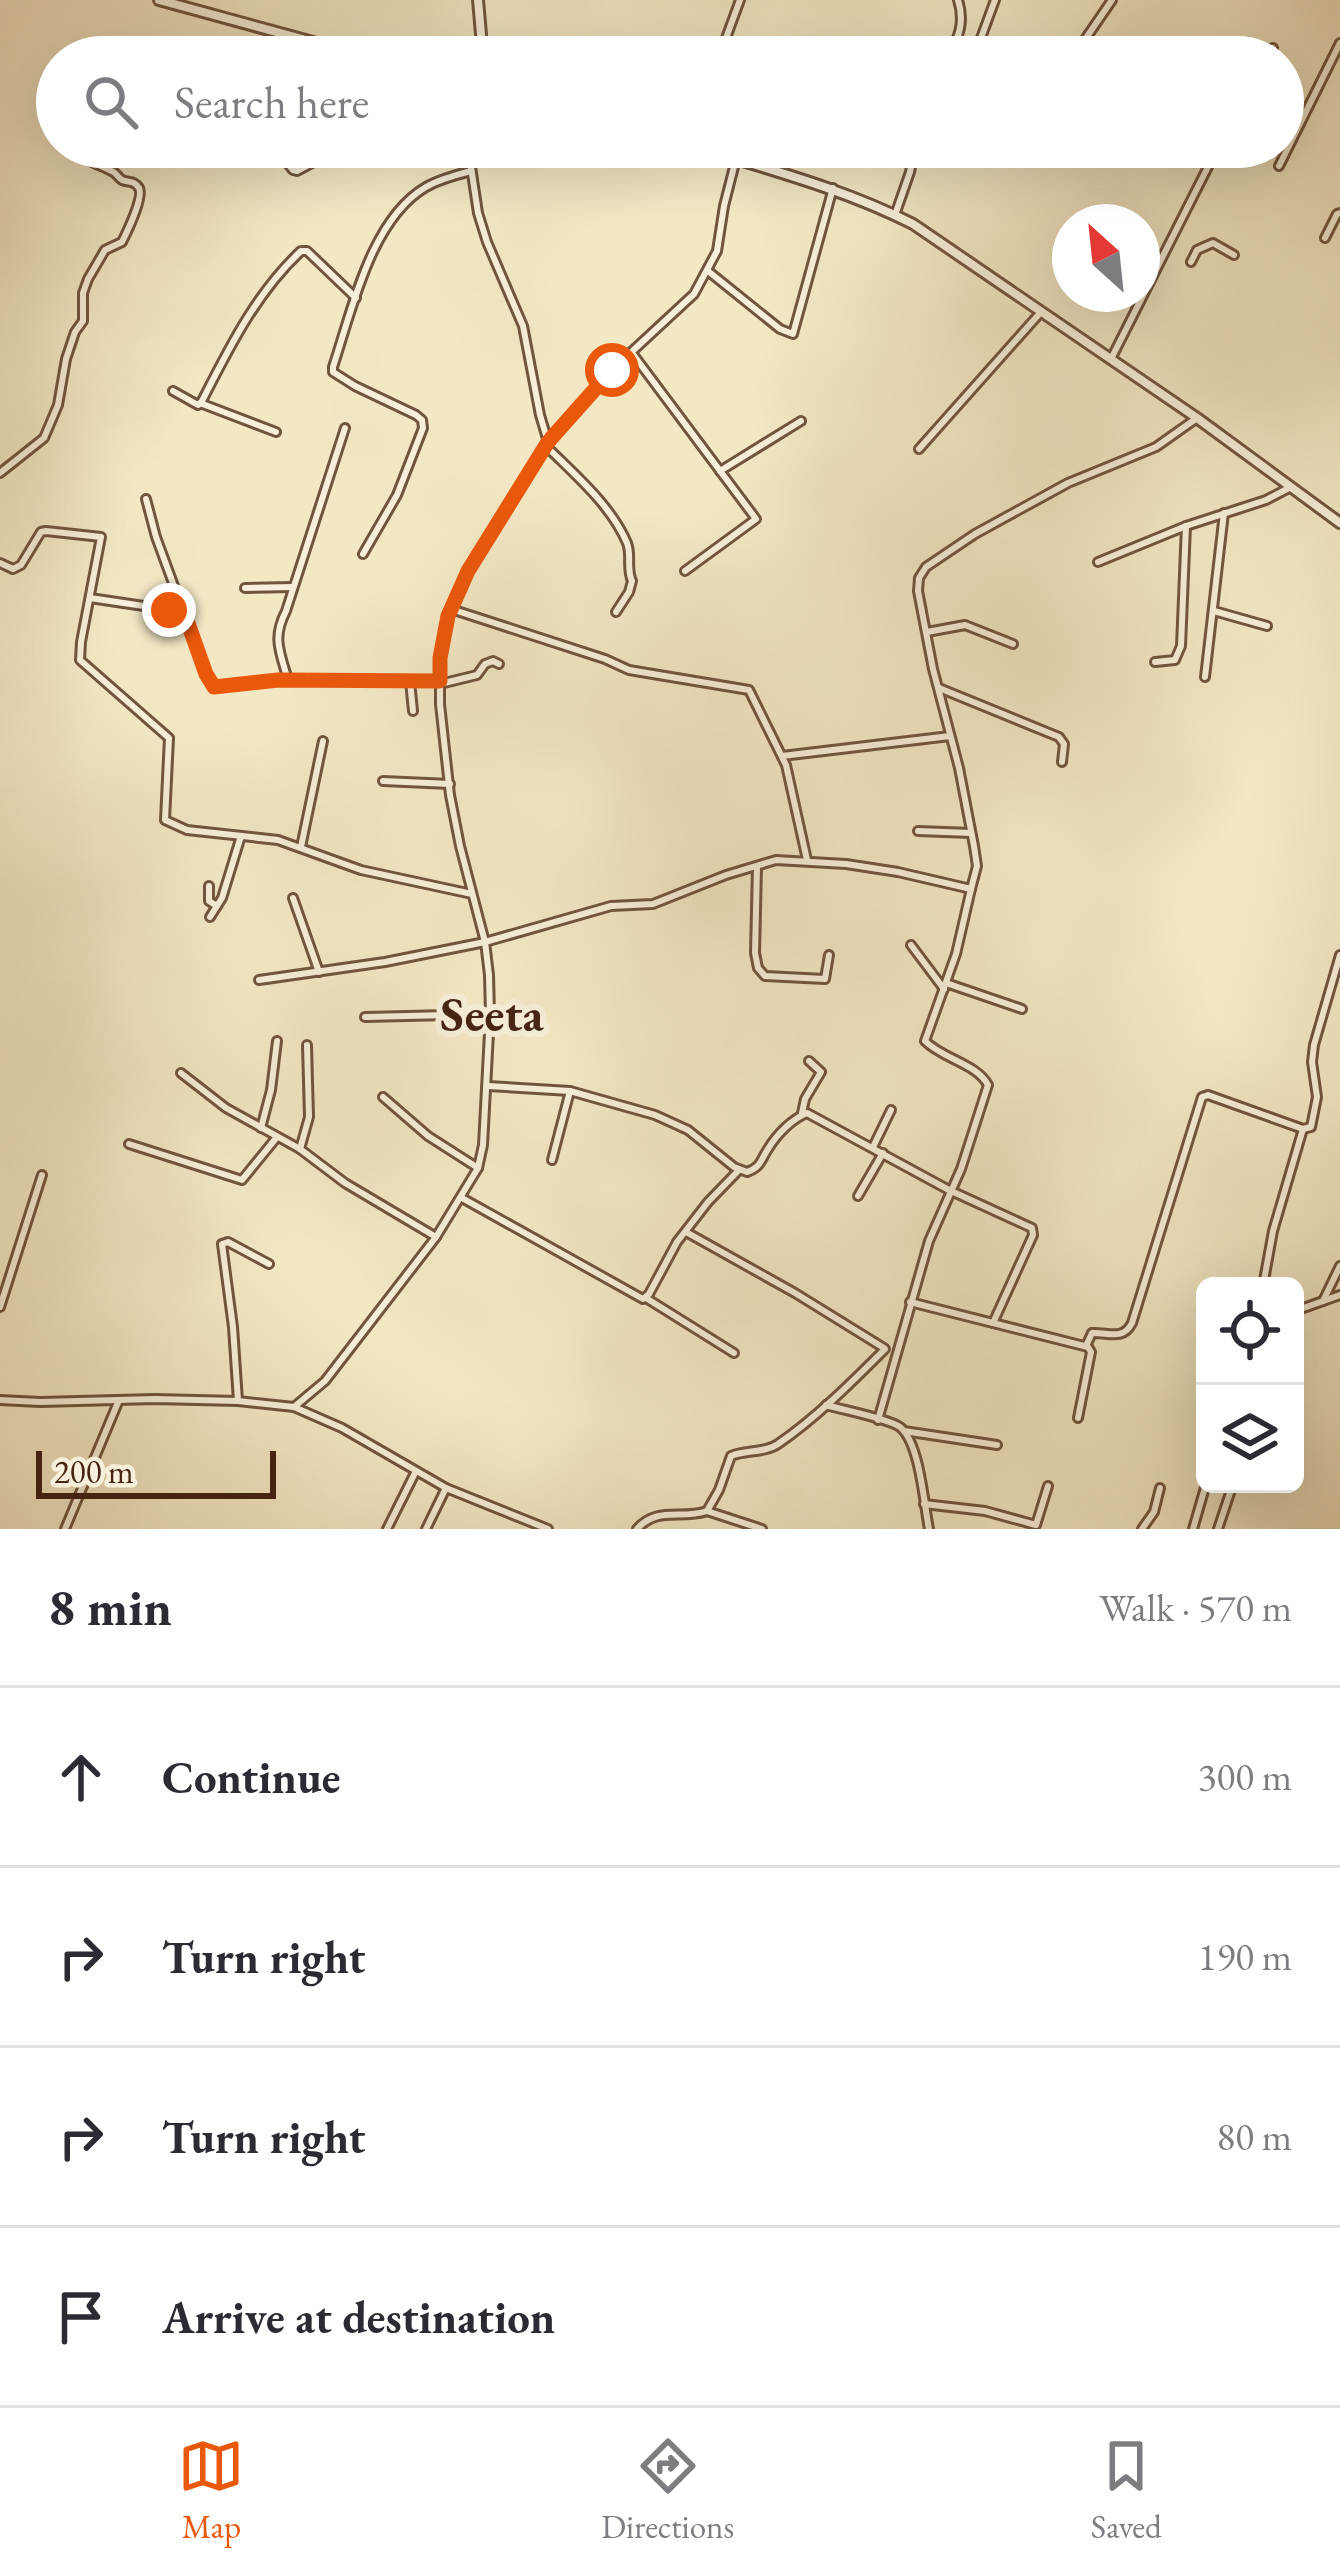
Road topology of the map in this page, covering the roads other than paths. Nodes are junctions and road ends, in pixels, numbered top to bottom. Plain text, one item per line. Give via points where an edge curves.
1 (159, 0) edge
2 (478, 0) edge
3 (740, 0) edge
4 (958, 0) edge
5 (995, 0) edge
6 (1112, 0) edge
7 (291, 36) edge
8 (481, 36) edge
9 (727, 36) edge
10 (959, 36) edge
11 (982, 36) edge
12 (1087, 36) edge
13 (1340, 44) edge
14 (1304, 116) edge
15 (103, 168) edge
16 (471, 168) edge
17 (734, 168) edge
18 (766, 168) edge
19 (911, 168) edge
20 (1207, 168) edge
21 (471, 171) junction
22 (833, 188) junction
23 (1340, 213) edge
24 (895, 215) junction
25 (1325, 238) dead end
26 (1234, 255) dead end
27 (1191, 262) dead end
28 (708, 271) junction
29 (356, 298) junction
30 (1041, 312) junction
31 (632, 353) junction
32 (1111, 359) junction
33 (173, 391) dead end
34 (200, 403) junction
35 (1197, 418) junction
36 (801, 422) dead end
37 (345, 428) dead end
38 (276, 432) dead end
39 (547, 444) junction
40 (919, 448) dead end
41 (720, 471) junction
42 (0, 472) edge
43 (1289, 488) junction
44 (146, 499) dead end
45 (1225, 513) junction
46 (1340, 523) edge
47 (1186, 526) junction
48 (363, 554) dead end
49 (1098, 562) dead end
50 (0, 563) edge
51 (685, 571) dead end
52 (293, 586) junction
53 (245, 588) dead end
54 (90, 598) junction
55 (451, 609) junction
56 (1214, 610) junction
57 (184, 612) junction
58 (616, 612) dead end
59 (1268, 626) dead end
60 (926, 632) junction
61 (1013, 644) dead end
62 (1156, 662) dead end
63 (499, 664) dead end
64 (1205, 677) dead end
65 (289, 680) junction
66 (410, 681) junction
67 (440, 682) junction
68 (938, 688) junction
69 (413, 711) dead end
70 (950, 736) junction
71 (323, 741) dead end
72 (782, 756) junction
73 (1062, 762) dead end
74 (383, 781) dead end
75 (450, 784) junction
76 (918, 831) dead end
77 (971, 832) junction
78 (241, 836) junction
79 (301, 848) junction
80 (807, 860) junction
81 (757, 867) junction
82 (209, 886) dead end
83 (971, 889) junction
84 (472, 894) junction
85 (293, 898) dead end
86 (218, 906) junction
87 (210, 917) dead end
88 (485, 942) junction
89 (911, 945) dead end
90 (1340, 955) edge
91 (830, 956) dead end
92 (319, 973) junction
93 (259, 980) dead end
94 (945, 986) junction
95 (1022, 1009) dead end
96 (490, 1014) junction
97 (365, 1017) dead end
98 (277, 1041) dead end
99 (307, 1046) dead end
100 (809, 1061) dead end
101 (181, 1073) dead end
102 (488, 1086) junction
103 (570, 1091) junction
104 (383, 1097) dead end
105 (891, 1110) dead end
106 (802, 1113) junction
107 (261, 1128) junction
108 (1303, 1129) junction
109 (277, 1137) junction
110 (129, 1144) dead end
111 (873, 1147) junction
112 (300, 1149) junction
113 (884, 1152) junction
114 (552, 1160) dead end
115 (478, 1168) junction
116 (739, 1170) junction
117 (42, 1175) dead end
118 (950, 1190) junction
119 (858, 1196) dead end
120 (462, 1198) junction
121 (686, 1232) junction
122 (436, 1237) junction
123 (269, 1264) dead end
124 (1340, 1266) edge
125 (1265, 1277) edge
126 (1340, 1295) edge
127 (646, 1298) junction
128 (1323, 1301) junction
129 (910, 1302) junction
130 (0, 1307) edge
131 (1304, 1308) edge
132 (993, 1323) junction
133 (1086, 1346) junction
134 (885, 1348) junction
135 (734, 1353) dead end
136 (896, 1355) junction
137 (0, 1400) edge
138 (119, 1400) junction
139 (238, 1401) junction
140 (826, 1405) junction
141 (294, 1407) junction
142 (1078, 1418) dead end
143 (878, 1420) junction
144 (904, 1431) junction
145 (997, 1445) dead end
146 (415, 1472) junction
147 (1048, 1486) dead end
148 (446, 1487) junction
149 (1160, 1489) dead end
150 (1203, 1493) edge
151 (1230, 1493) edge
152 (924, 1504) junction
153 (707, 1511) junction
154 (534, 1526) edge
155 (1039, 1527) edge
156 (65, 1529) edge
157 (387, 1529) edge
158 (426, 1529) edge
159 (548, 1529) edge
160 (637, 1529) edge
161 (762, 1529) edge
162 (929, 1529) edge
163 (1142, 1529) edge
164 (1193, 1529) edge
165 (1219, 1529) edge

1 - 7 street
2 - 8 street
3 - 9 street
4 - 10 street
5 - 11 street
6 - 12 street
13 - 14 street
15 - 42 street via 135,183 140,197 122,242 105,250 88,279 44,438
16 - 21 street
17 - 28 street
18 - 22 street
19 - 24 street
20 - 32 street
21 - 29 street via 421,190 386,227
21 - 39 street via 487,242 524,326
22 - 24 street
22 - 28 street via 793,334
23 - 25 street
24 - 30 street
26 - 27 street via 1214,243
28 - 31 street
29 - 34 street via 307,250 299,252 269,283
29 - 48 street via 333,372 416,415 423,428 398,495
30 - 32 street
30 - 40 street
31 - 39 street
31 - 41 street
32 - 35 street
33 - 34 street
34 - 38 street
35 - 43 street
35 - 60 street via 1156,447 1035,500 926,567 919,578
36 - 41 street
37 - 52 street
39 - 55 street
39 - 58 street via 629,548 631,587
41 - 51 street via 756,519
43 - 45 street
43 - 46 street
44 - 57 street
45 - 47 street
45 - 56 street
47 - 49 street
47 - 62 street via 1181,646 1175,660
50 - 54 street via 21,565 46,530 100,537
52 - 53 street
52 - 65 street via 277,637
54 - 57 street
54 - 78 street via 80,660 169,738 165,820
55 - 67 street
55 - 72 street via 629,670 749,690
56 - 59 street
56 - 64 street
57 - 65 street via 214,687
60 - 61 street via 965,625
60 - 68 street
63 - 67 street
65 - 66 street
66 - 67 street
66 - 69 street
67 - 75 street
68 - 70 street
68 - 73 street via 1059,737
70 - 72 street
70 - 77 street
71 - 79 street
72 - 80 street
74 - 75 street
75 - 84 street
76 - 77 street
77 - 83 street
78 - 79 street
78 - 86 street
79 - 84 street
80 - 81 street
80 - 83 street
81 - 88 street via 653,904 611,907
81 - 91 street via 758,968 765,976 825,979
82 - 86 street via 209,901
83 - 94 street
84 - 88 street
85 - 92 street
86 - 87 street
88 - 92 street
88 - 96 street
89 - 94 street
90 - 108 street via 1313,1045 1312,1125
92 - 93 street
94 - 95 street
94 - 118 street via 926,1044 988,1082
96 - 97 street
96 - 102 street
98 - 107 street
99 - 112 street via 309,1117
100 - 106 street via 821,1072
101 - 107 street
102 - 103 street
102 - 115 street
103 - 114 street
103 - 116 street via 688,1130
104 - 115 street
105 - 111 street
106 - 111 street
106 - 116 street via 756,1170
107 - 109 street
108 - 125 street
108 - 133 street via 1201,1098 1129,1330 1093,1333
109 - 110 street via 242,1180
109 - 112 street
111 - 113 street
112 - 122 street
113 - 118 street
113 - 119 street
115 - 120 street
116 - 121 street
117 - 130 street
118 - 129 street
118 - 132 street via 1032,1228
120 - 122 street
120 - 127 street
121 - 127 street
121 - 134 street
122 - 141 street via 325,1382
123 - 139 street via 222,1244
124 - 128 street
126 - 128 street
127 - 135 street
128 - 131 street
129 - 132 street
129 - 136 street
132 - 133 street
133 - 142 street
134 - 136 street
134 - 140 street
136 - 143 street
137 - 138 street
138 - 139 street
138 - 156 street
139 - 141 street
140 - 143 street
140 - 153 street via 775,1447 731,1456
141 - 146 street
143 - 144 street
144 - 145 street
144 - 152 street
146 - 148 street
146 - 157 street
147 - 155 street
148 - 154 street
148 - 158 street
149 - 163 street
150 - 164 street
151 - 165 street
152 - 155 street
152 - 162 street
153 - 160 street via 660,1514
153 - 161 street
154 - 159 street

